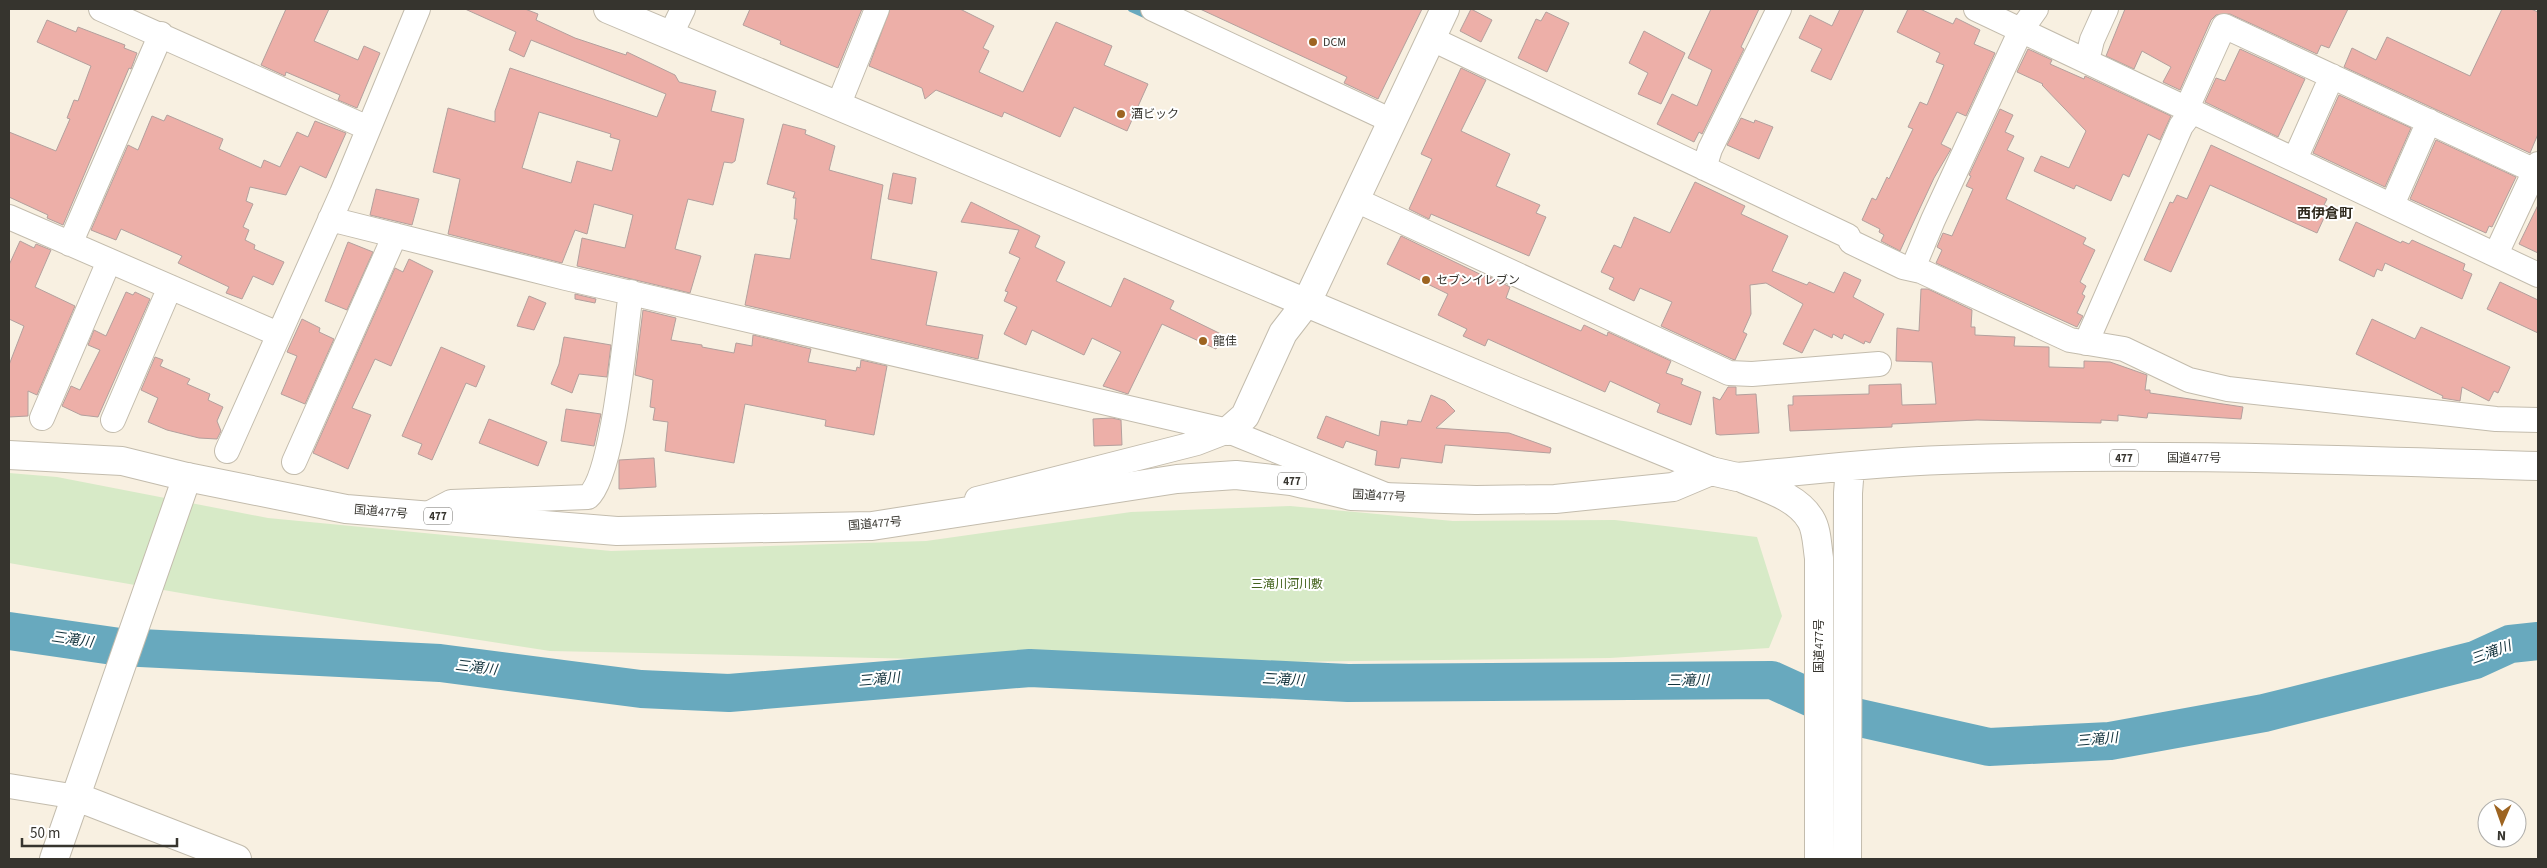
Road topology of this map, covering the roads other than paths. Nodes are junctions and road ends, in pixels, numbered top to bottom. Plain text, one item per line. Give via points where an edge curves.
1 (101, 9) edge
2 (418, 9) edge
3 (608, 9) edge
4 (683, 9) edge
5 (876, 9) edge
6 (1153, 9) edge
7 (1445, 9) edge
8 (1779, 9) edge
9 (1976, 9) edge
10 (2036, 9) edge
11 (2106, 9) edge
12 (2021, 30) junction
13 (161, 34) junction
14 (670, 36) junction
15 (1432, 38) junction
16 (2088, 61) junction
17 (2332, 76) junction
18 (838, 106) junction
19 (2190, 109) junction
20 (2428, 121) junction
21 (1392, 122) junction
22 (368, 128) junction
23 (2295, 159) junction
24 (1704, 168) junction
25 (2537, 168) edge
26 (1356, 200) junction
27 (2392, 205) junction
28 (9, 218) edge
29 (330, 219) junction
30 (395, 235) junction
31 (70, 244) junction
32 (2496, 254) junction
33 (109, 262) junction
34 (1913, 268) junction
35 (2538, 275) edge
36 (170, 287) junction
37 (631, 292) junction
38 (1307, 302) junction
39 (278, 334) junction
40 (2086, 343) junction
41 (1879, 364) dead end
42 (42, 418) dead end
43 (113, 420) dead end
44 (2538, 420) edge
45 (1228, 431) junction
46 (227, 451) dead end
47 (9, 455) edge
48 (294, 462) dead end
49 (2538, 466) edge
50 (1711, 471) junction
51 (1738, 477) junction
52 (1849, 480) junction
53 (184, 486) junction
54 (1392, 497) junction
55 (426, 515) junction
56 (872, 526) junction
57 (9, 786) edge
58 (77, 797) junction
59 (54, 859) edge
60 (237, 859) edge
61 (1819, 859) edge
62 (1847, 859) edge

1 - 13 street
2 - 22 street
3 - 14 main road
4 - 14 street
5 - 18 street
6 - 21 street
7 - 15 main road
8 - 24 street via 1710,149
9 - 12 street
10 - 12 street
11 - 16 street via 2092,40
12 - 16 street
12 - 34 street
13 - 22 street
13 - 31 street
14 - 18 main road
15 - 21 main road
15 - 24 street
16 - 19 street
17 - 19 street via 2224,26
17 - 20 street
17 - 23 street
18 - 38 main road
19 - 23 street
19 - 40 street
20 - 25 street
20 - 27 street
21 - 26 main road
22 - 29 street
23 - 27 street
24 - 34 street via 1848,236 1851,242 1903,267
25 - 32 street
26 - 38 main road
26 - 41 street via 1729,373
27 - 32 street
28 - 31 street
29 - 30 street
29 - 39 street
30 - 37 street
30 - 48 street
31 - 33 street
32 - 35 street
33 - 36 street
33 - 42 street
34 - 40 street via 2070,340
36 - 39 street
36 - 43 street
37 - 45 street
37 - 55 street via 609,455 595,492 588,498 451,502
38 - 45 main road via 1283,333 1245,416
38 - 50 main road
39 - 46 street
40 - 44 street via 2124,349 2189,380 2228,389 2496,419
45 - 54 street
45 - 56 street via 1197,443
47 - 53 main road, 国道477号 / 477 via 122,460
49 - 52 main road, 国道477号 / 477 via 2076,457 1940,460
50 - 51 main road, 国道477号 / 477
50 - 54 main road, 国道477号 / 477 via 1673,487 1564,498 1476,500
51 - 52 main road, 国道477号 / 477
51 - 61 main road, 国道477号 / 477 via 1789,498 1811,520 1819,558
52 - 62 main road
53 - 55 main road, 国道477号 / 477 via 346,509
53 - 58 main road
54 - 56 main road, 国道477号 / 477 via 1351,496 1291,481 1236,475 1177,479
55 - 56 main road, 国道477号 / 477 via 617,531
57 - 58 street
58 - 59 main road
58 - 60 main road

